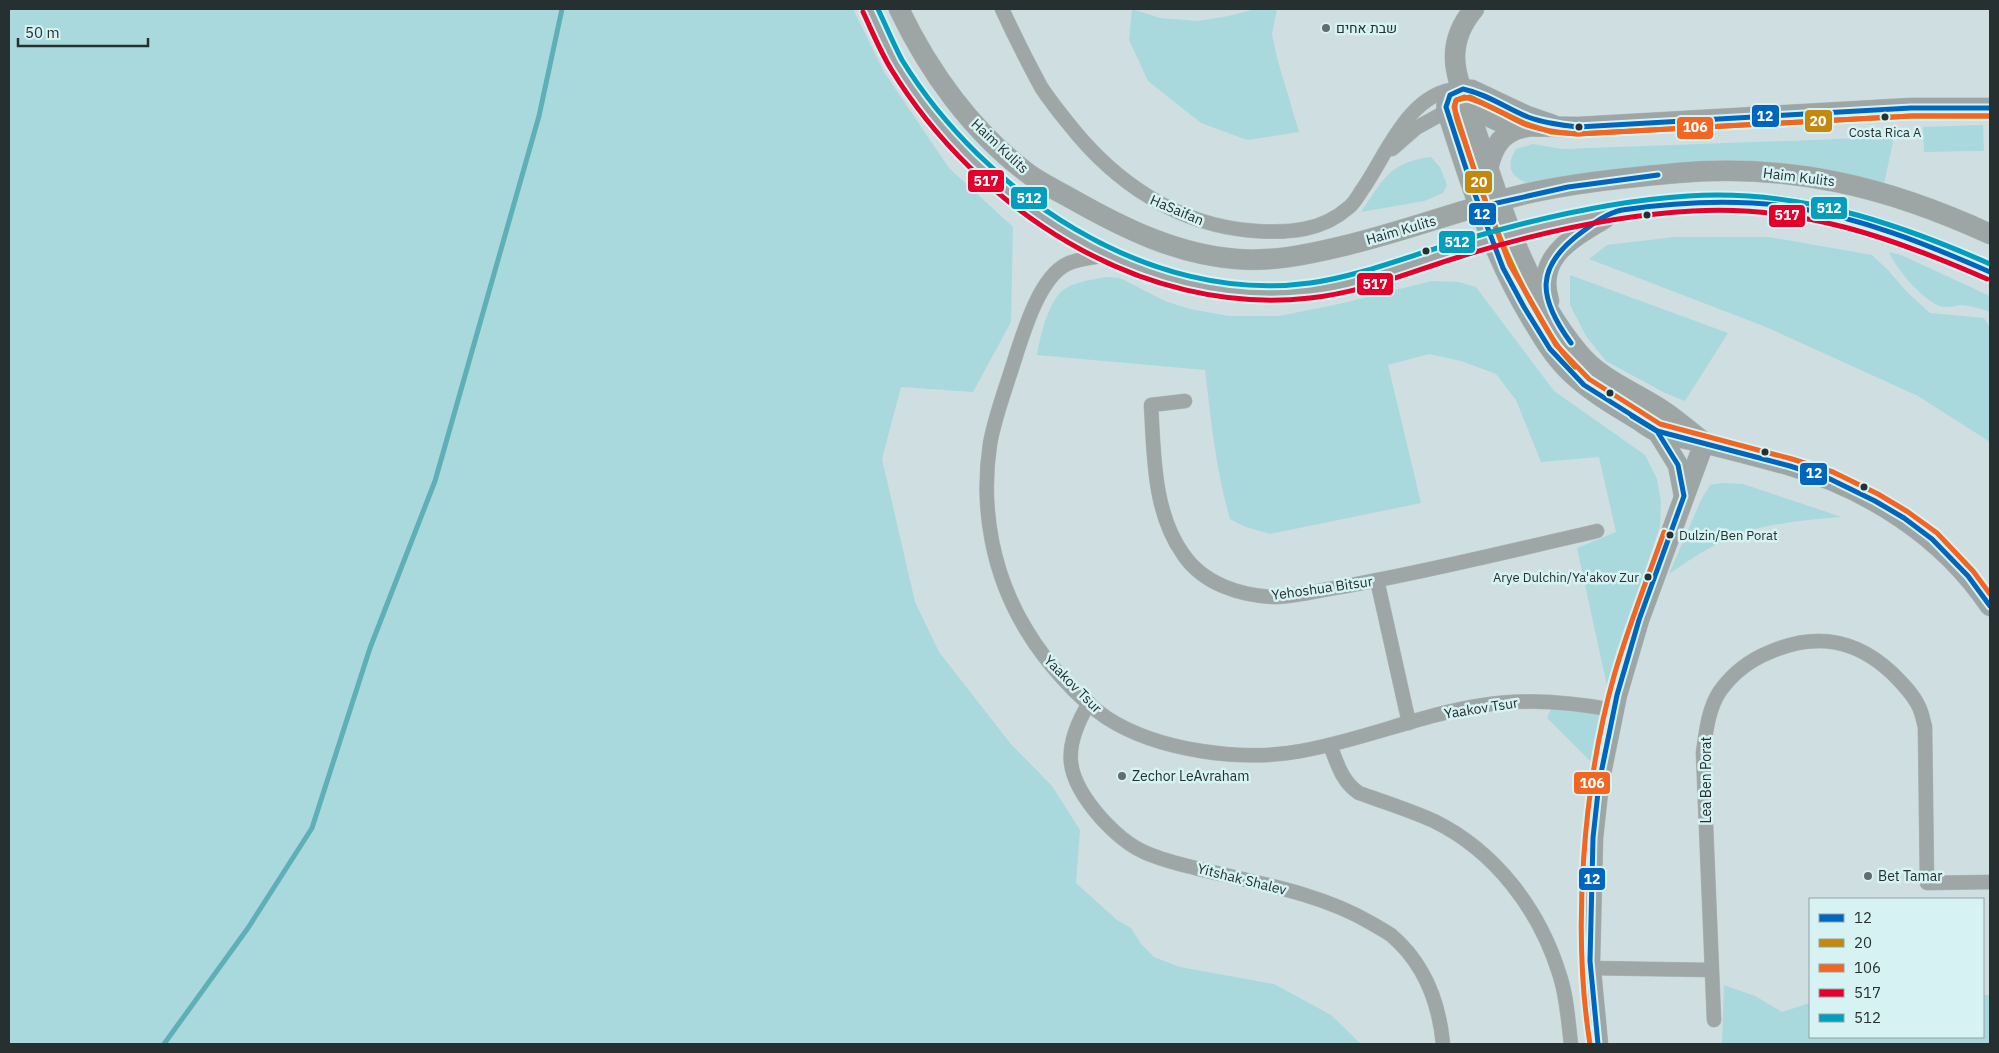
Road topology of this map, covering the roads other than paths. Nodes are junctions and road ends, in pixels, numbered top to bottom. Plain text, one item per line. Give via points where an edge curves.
1 (870, 9) edge
2 (899, 9) edge
3 (1002, 9) edge
4 (1474, 9) edge
5 (1466, 98) junction
6 (1990, 108) edge
7 (1447, 111) junction
8 (1553, 125) junction
9 (1531, 126) junction
10 (1384, 156) junction
11 (1488, 169) junction
12 (1500, 201) junction
13 (1480, 207) junction
14 (1612, 212) junction
15 (1512, 234) junction
16 (1990, 234) edge
17 (1491, 240) junction
18 (1109, 255) junction
19 (1990, 272) edge
20 (1555, 320) junction
21 (1185, 401) dead end
22 (1657, 432) junction
23 (1704, 442) junction
24 (1684, 496) junction
25 (1597, 531) dead end
26 (1377, 580) junction
27 (1990, 606) edge
28 (1089, 702) junction
29 (1613, 710) junction
30 (1408, 723) junction
31 (1330, 745) junction
32 (1990, 882) edge
33 (1590, 968) junction
34 (1712, 970) junction
35 (1714, 1020) dead end
36 (1443, 1044) edge
37 (1571, 1044) edge
38 (1598, 1044) edge

1 - 18 street, Haim Kulits via 891,56 925,105 982,170 1065,232
2 - 13 street, Haim Kulits via 915,42 947,89 1000,150 1032,176 1079,203 1126,228 1172,246 1203,255 1235,259 1289,258 1377,238
3 - 10 street, HaSaifan via 1042,88 1080,138 1102,162 1143,195 1189,218 1250,231 1282,233 1311,228 1333,220 1350,207
4 - 5 street via 1466,18 1456,44 1455,62
5 - 7 street, HaSaifan
5 - 8 street via 1478,92
5 - 9 street via 1505,124
5 - 10 street, HaSaifan via 1445,91 1417,109 1400,128
5 - 11 street
6 - 8 street via 1911,108 1597,126
7 - 10 street, HaSaifan via 1416,128
7 - 13 street
8 - 9 street
9 - 11 street via 1518,128 1501,139 1492,152
11 - 12 street
12 - 13 street, Haim Kulits
12 - 15 street
12 - 16 street, Haim Kulits via 1570,186 1680,173 1786,174 1827,179 1903,198
13 - 17 street
14 - 15 street, Haim Kulits
14 - 19 street, Haim Kulits via 1725,202 1761,203 1823,212 1890,230
14 - 20 street via 1560,249 1548,266 1547,296
15 - 17 street, Haim Kulits
15 - 20 street
17 - 18 street, Haim Kulits via 1344,284 1270,294 1204,287 1134,267
17 - 22 street via 1524,308 1550,349 1584,385
18 - 28 street, Yaakov Tsur via 1068,263 1044,284 997,413 990,446 988,490 989,532 1015,612 1035,644
20 - 23 street via 1579,354 1610,380 1668,413
21 - 26 street, Yehoshua Bitsur via 1151,405 1155,467 1166,520 1176,544 1204,576 1230,589 1277,597
22 - 23 street
22 - 24 street via 1678,465
23 - 24 street
23 - 27 street via 1830,479 1875,501 1932,539 1968,576
24 - 29 street via 1639,620
25 - 26 street, Yehoshua Bitsur
26 - 30 street
28 - 31 street, Yaakov Tsur via 1106,718 1135,733 1197,750 1268,755
28 - 36 street, Yitshak Shalev via 1077,722 1070,758 1075,782 1110,828 1140,851 1320,899 1356,914 1390,934 1414,959 1432,992
29 - 30 street, Yaakov Tsur via 1580,704 1516,701 1448,712
29 - 33 street via 1592,838
30 - 31 street, Yaakov Tsur
31 - 37 street via 1349,786 1433,821 1461,837 1504,875 1542,928 1560,974
32 - 34 street, Lea Ben Porat via 1927,882 1925,727 1919,706 1906,686 1863,651 1838,642 1812,640 1787,644 1756,658 1735,673 1719,692 1707,720 1703,752
33 - 34 street
33 - 38 street
34 - 35 street, Lea Ben Porat

